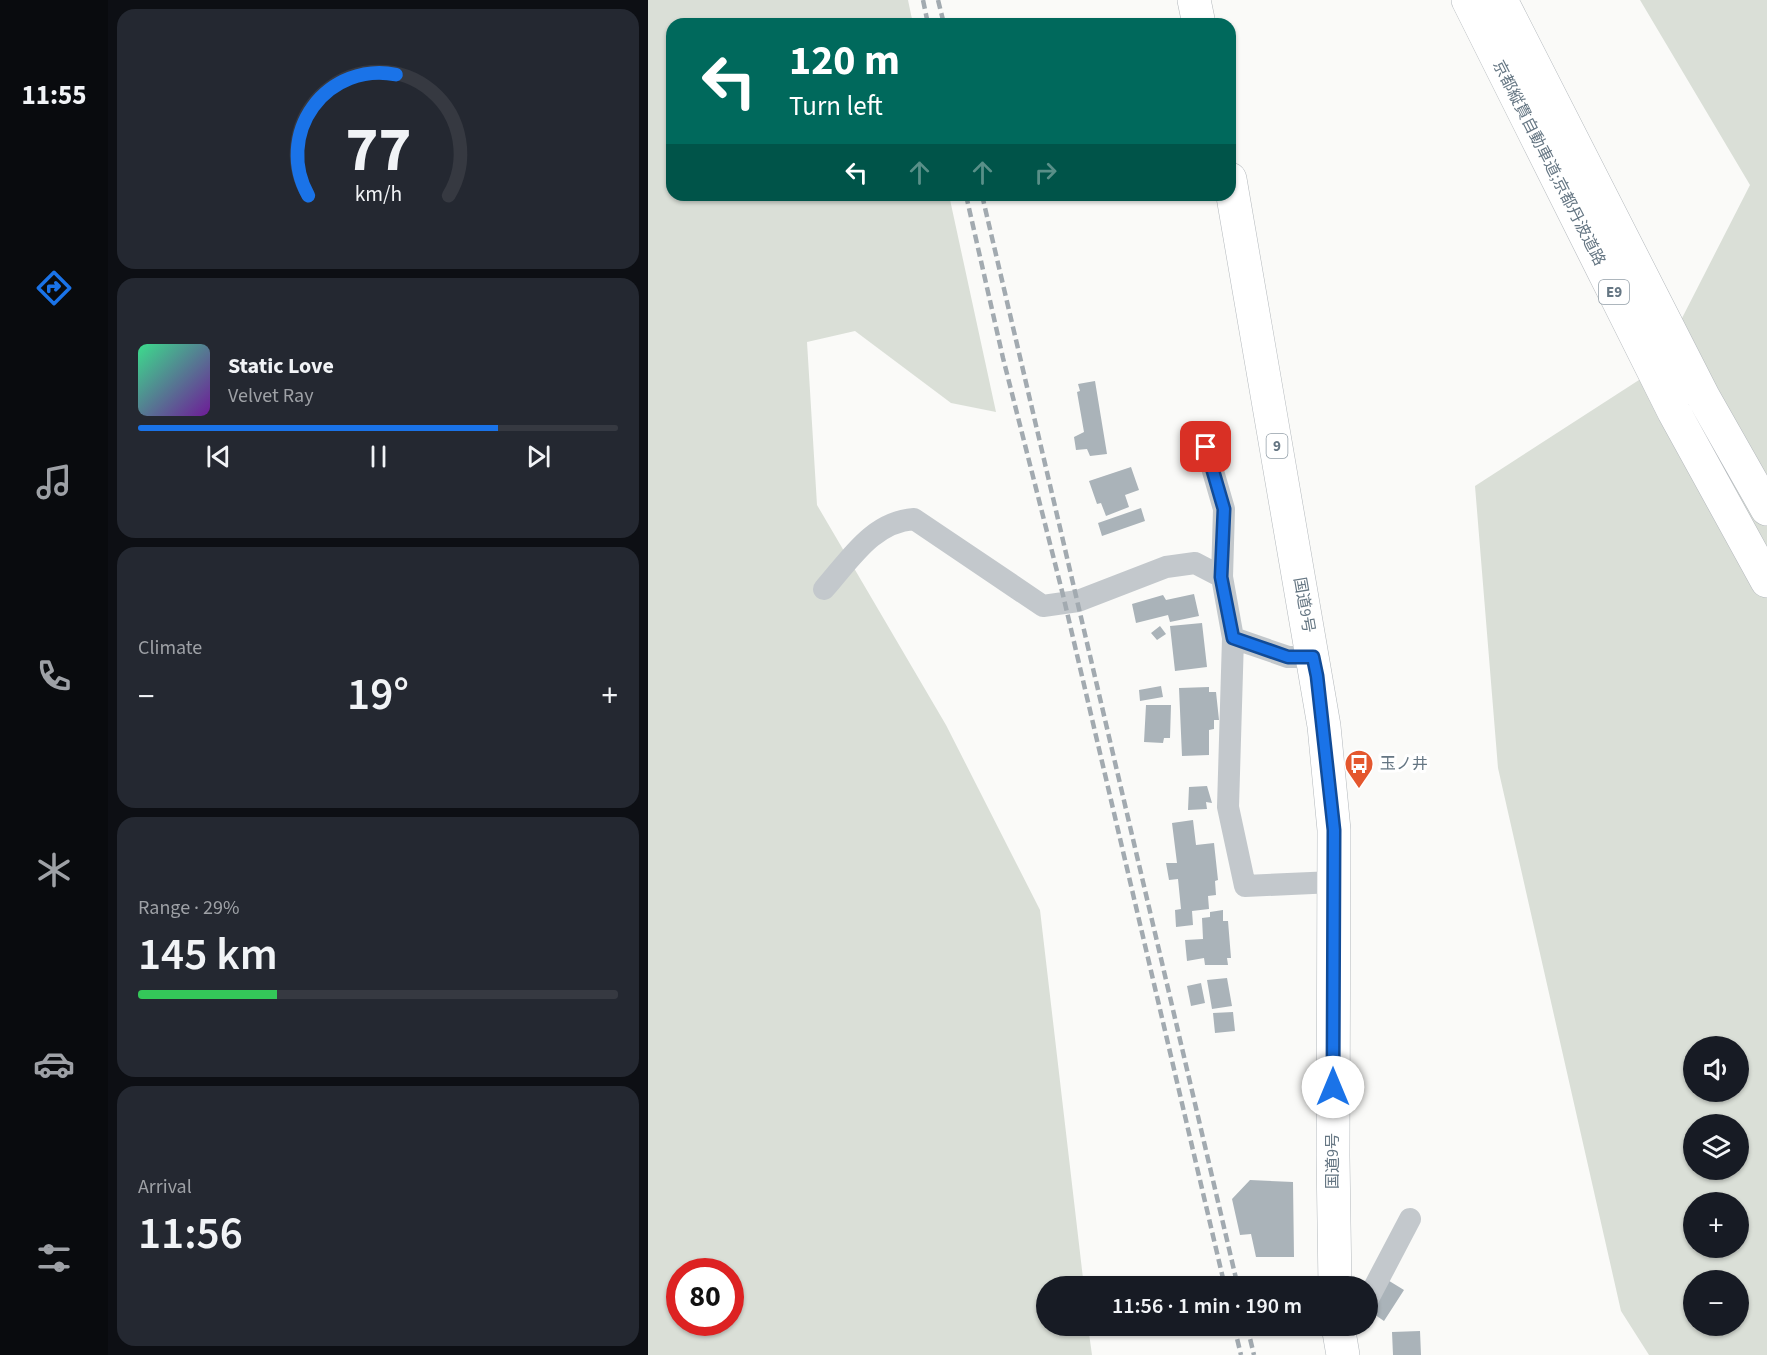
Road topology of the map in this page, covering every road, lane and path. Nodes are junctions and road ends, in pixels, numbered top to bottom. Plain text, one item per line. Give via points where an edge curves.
1 (1194, 0) edge
2 (1445, 0) edge
3 (1501, 0) edge
4 (1475, 14) edge
5 (1198, 18) edge
6 (1234, 201) edge
7 (1206, 447) dead end
8 (1767, 509) edge
9 (1221, 577) junction
10 (1767, 580) edge
11 (824, 589) dead end
12 (1233, 638) junction
13 (1313, 657) junction
14 (1334, 882) junction
15 (1410, 1219) dead end
16 (1335, 1276) edge
17 (1378, 1280) edge
18 (1340, 1336) edge
19 (1343, 1355) edge

1 - 5 highway
2 - 4 highway
3 - 8 highway, 京都縦貫自動車道;京都丹波道路 / E9 via 1704,398
4 - 10 highway, 京都縦貫自動車道;京都丹波道路 / E9 via 1674,412
6 - 13 highway, 国道9号 / 9
7 - 9 street via 1224,509
9 - 11 street via 1195,563 1166,567 1078,601 1042,606 914,519 898,520 873,533
9 - 12 street
12 - 13 street via 1288,657
12 - 14 street via 1228,807 1245,886
13 - 14 highway, 国道9号 / 9 via 1334,830
14 - 16 highway, 国道9号 / 9
15 - 17 street
18 - 19 highway

